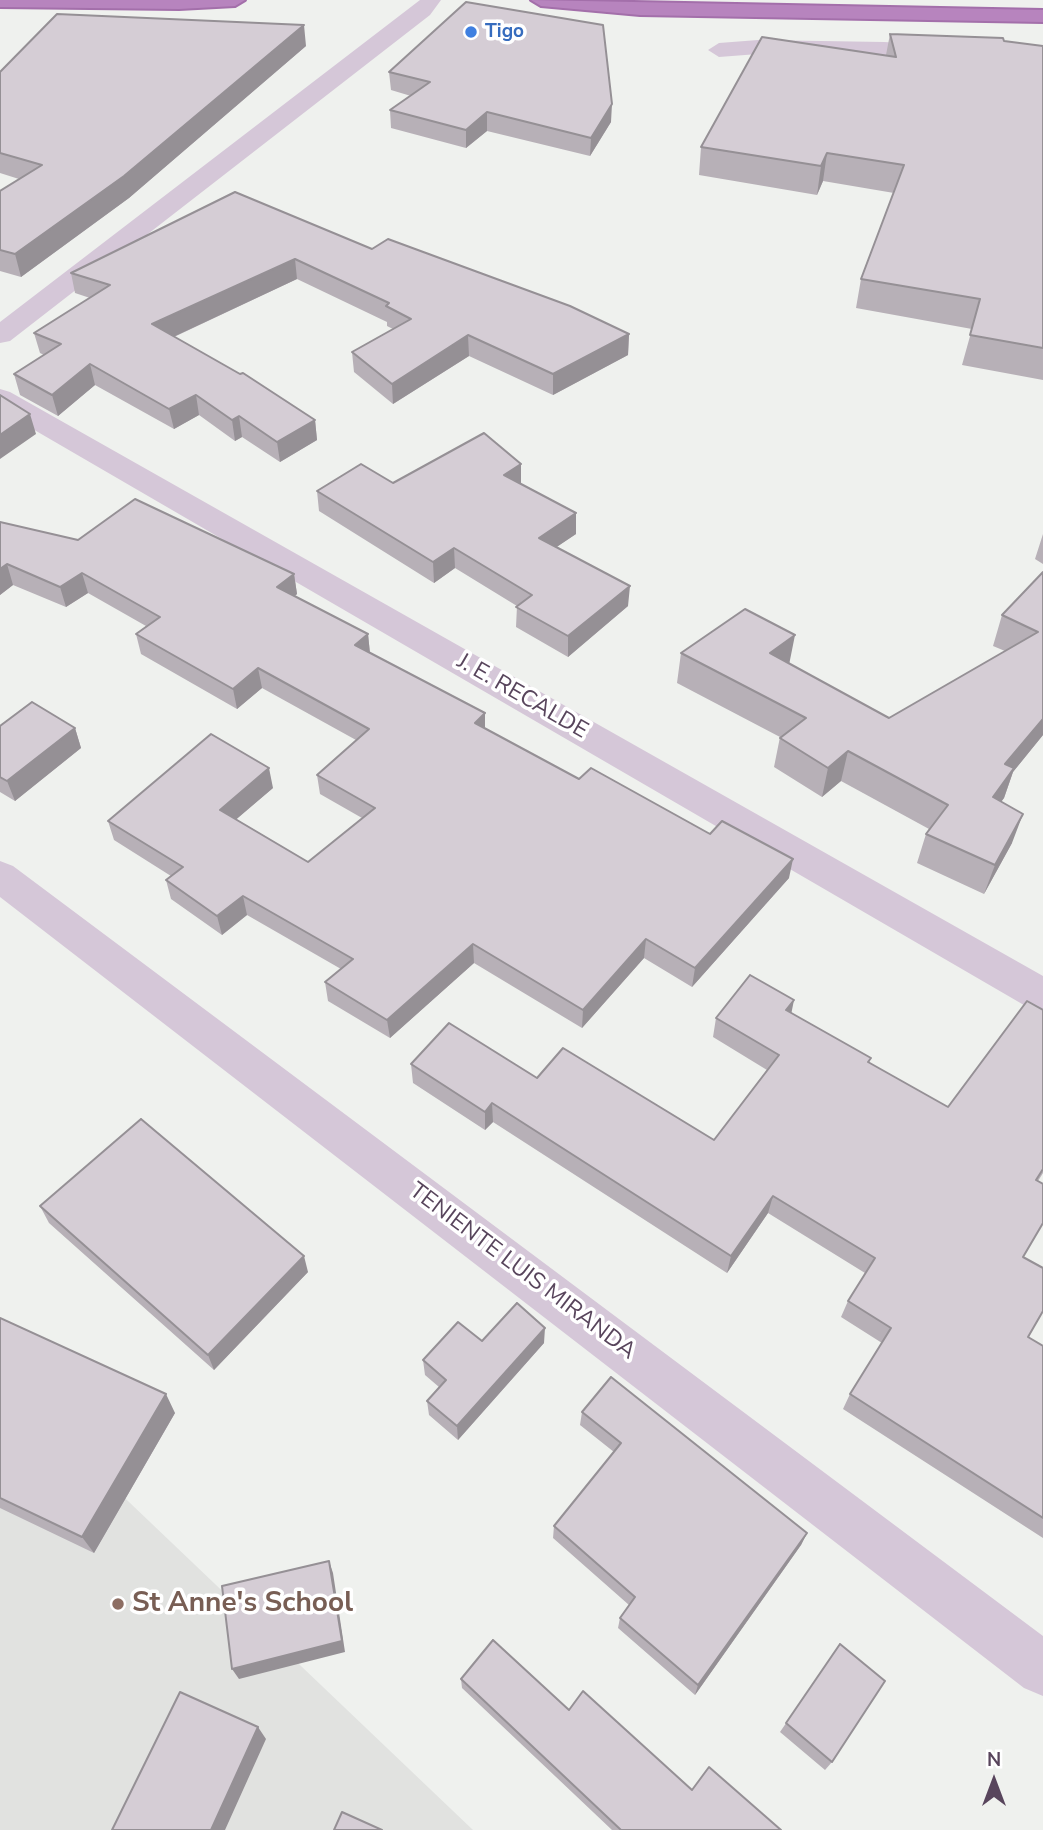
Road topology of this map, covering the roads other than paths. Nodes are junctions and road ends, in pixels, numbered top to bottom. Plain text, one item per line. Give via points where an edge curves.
1 (235, 0) edge
2 (430, 0) edge
3 (541, 0) edge
4 (1030, 0) edge
5 (1043, 0) edge
6 (0, 1) edge
7 (1043, 16) edge
8 (719, 50) dead end
9 (1043, 62) edge
10 (0, 335) edge
11 (0, 398) edge
12 (0, 876) edge
13 (1043, 996) edge
14 (1043, 1668) edge

1 - 6 highway
2 - 10 street via 423,11
3 - 7 highway via 640,9
4 - 5 highway
8 - 9 street via 884,49
11 - 13 street, J. E. RECALDE
12 - 14 street, TENIENTE LUIS MIRANDA

